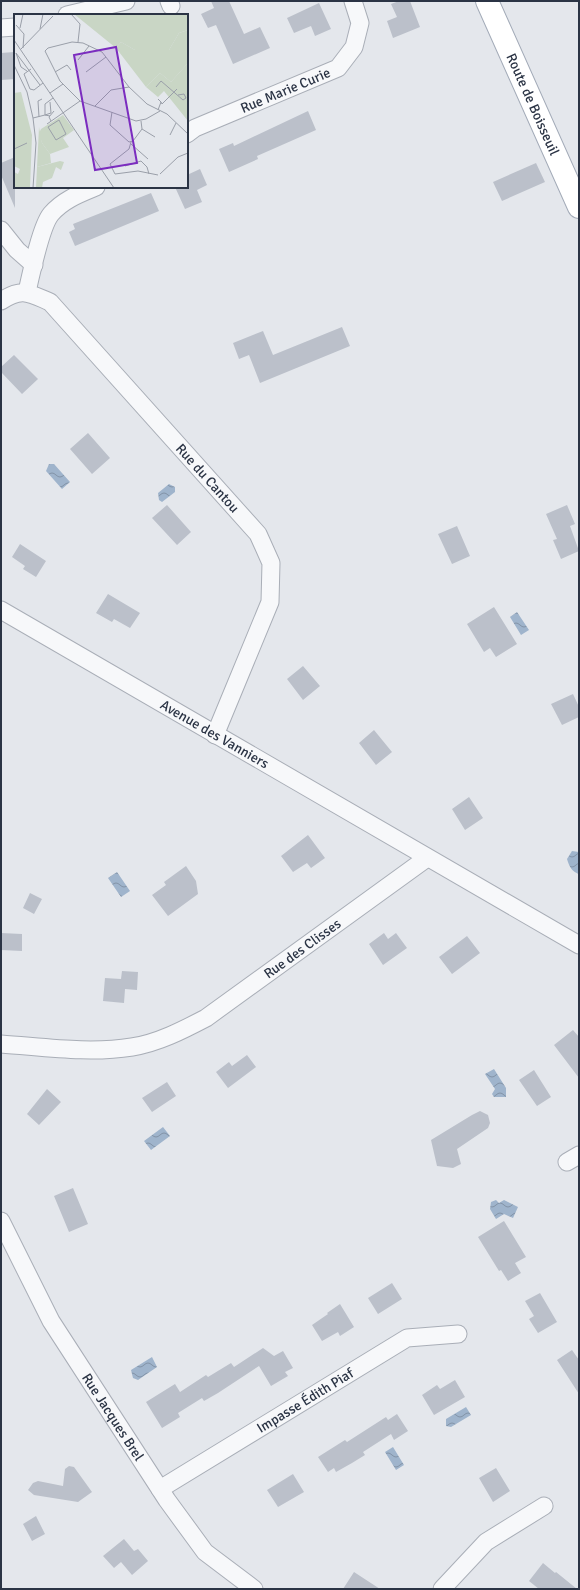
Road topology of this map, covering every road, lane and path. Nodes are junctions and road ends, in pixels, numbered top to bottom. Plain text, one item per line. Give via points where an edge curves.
1 (126, 1) edge
2 (353, 1) edge
3 (487, 1) edge
4 (71, 14) edge
5 (14, 26) edge
6 (1, 28) edge
7 (188, 133) edge
8 (94, 188) edge
9 (579, 207) edge
10 (1, 230) edge
11 (34, 265) junction
12 (27, 292) junction
13 (1, 302) edge
14 (1, 610) edge
15 (215, 735) junction
16 (427, 858) junction
17 (579, 945) edge
18 (1, 1044) edge
19 (1, 1221) edge
20 (458, 1334) dead end
21 (160, 1489) junction
22 (544, 1506) dead end
23 (254, 1589) edge
24 (442, 1589) edge

1 - 4 street
2 - 7 street, Rue Marie Curie via 360,23 354,47 338,68 195,128
3 - 9 main road, Route de Boisseuil
5 - 6 street
8 - 11 street via 69,198 50,215
10 - 11 street via 17,250
11 - 12 street
12 - 13 street via 12,294
12 - 15 street, Rue du Cantou via 50,302 258,534 271,563 270,602
14 - 15 street, Avenue des Vanniers
15 - 16 street, Avenue des Vanniers
16 - 17 street
16 - 18 street, Rue des Clisses via 206,1018 172,1035 133,1047 76,1050
19 - 21 street, Rue Jacques Brel via 51,1321
20 - 21 street, Impasse Édith Piaf via 407,1338
21 - 23 street, Rue Jacques Brel via 205,1552
22 - 24 street via 486,1542

